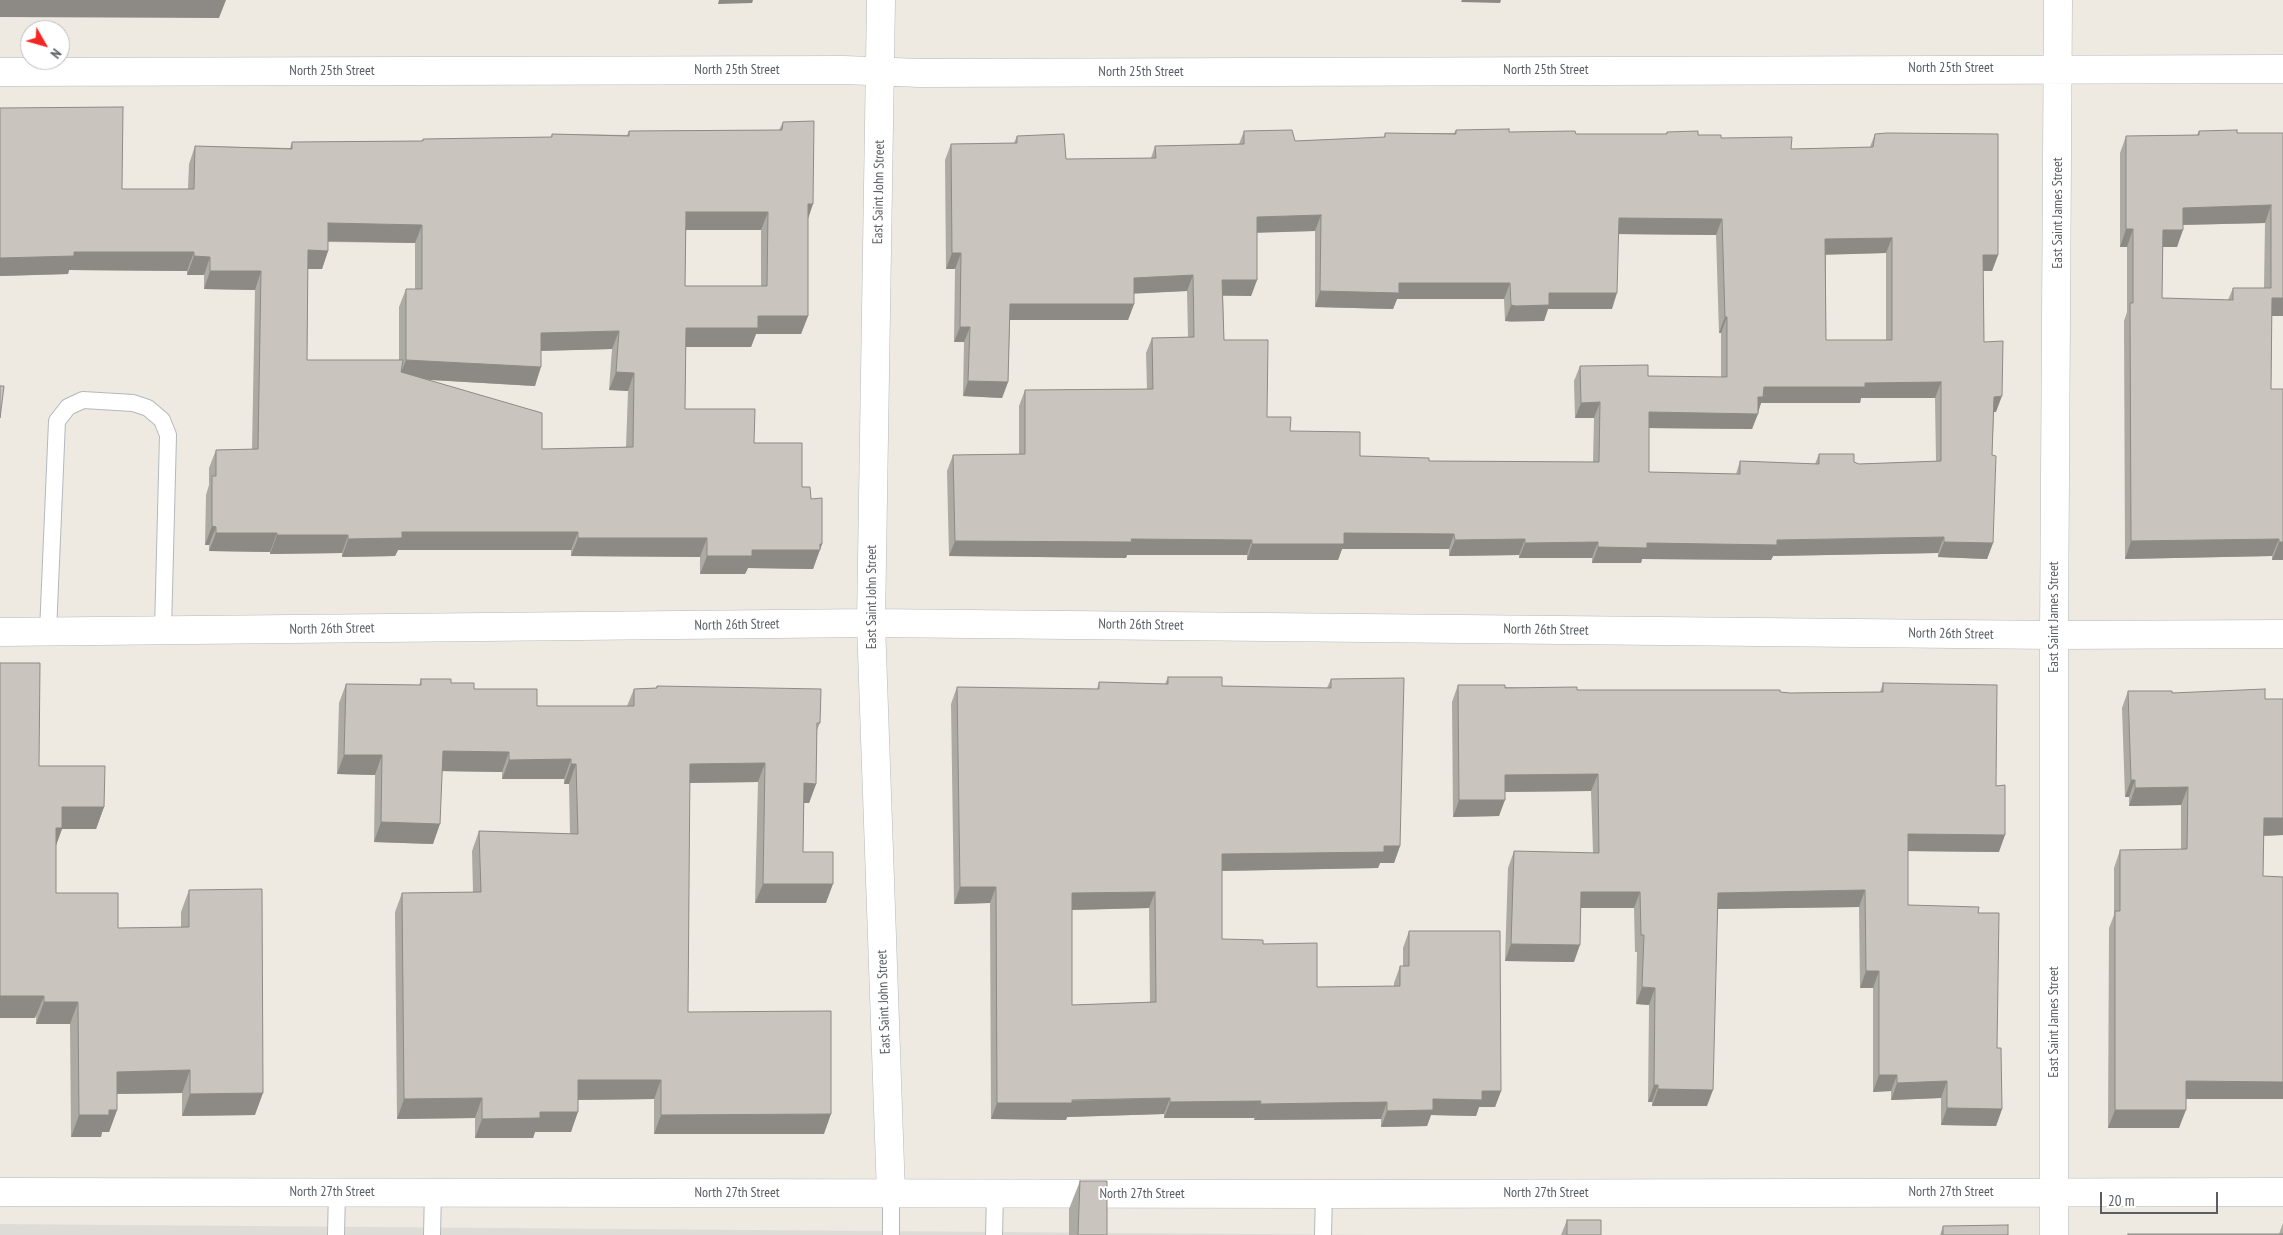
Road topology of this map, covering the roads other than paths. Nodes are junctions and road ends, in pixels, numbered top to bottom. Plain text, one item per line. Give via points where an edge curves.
1 (881, 0) edge
2 (2058, 0) edge
3 (2058, 68) junction
4 (2283, 69) edge
5 (0, 72) edge
6 (881, 72) junction
7 (870, 623) junction
8 (163, 630) junction
9 (0, 632) edge
10 (48, 632) junction
11 (2283, 634) edge
12 (2054, 635) junction
13 (0, 1192) edge
14 (337, 1192) junction
15 (433, 1192) junction
16 (2054, 1192) junction
17 (2283, 1192) edge
18 (891, 1194) junction
19 (995, 1194) junction
20 (1324, 1194) junction
21 (336, 1235) edge
22 (432, 1235) edge
23 (891, 1235) edge
24 (994, 1235) edge
25 (1323, 1235) edge
26 (2054, 1235) edge

1 - 6 street, East Saint John Street
2 - 3 street, East Saint James Street
3 - 4 street, North 25th Street
3 - 6 street, North 25th Street
3 - 12 street, East Saint James Street
5 - 6 street, North 25th Street
6 - 7 street, East Saint John Street
7 - 8 street, North 26th Street
7 - 12 street, North 26th Street
7 - 18 street, East Saint John Street
8 - 10 street, North 26th Street
8 - 10 lane via 168,435 162,420 148,408 83,400 68,407 57,421
9 - 10 street, North 26th Street
11 - 12 street, North 26th Street
12 - 16 street, East Saint James Street
13 - 14 street, North 27th Street
14 - 15 street, North 27th Street
14 - 21 lane
15 - 18 street, North 27th Street
15 - 22 lane
16 - 17 street, North 27th Street
16 - 20 street, North 27th Street
16 - 26 street, East Saint James Street
18 - 19 street, North 27th Street
18 - 23 lane
19 - 20 street, North 27th Street
19 - 24 lane
20 - 25 lane

